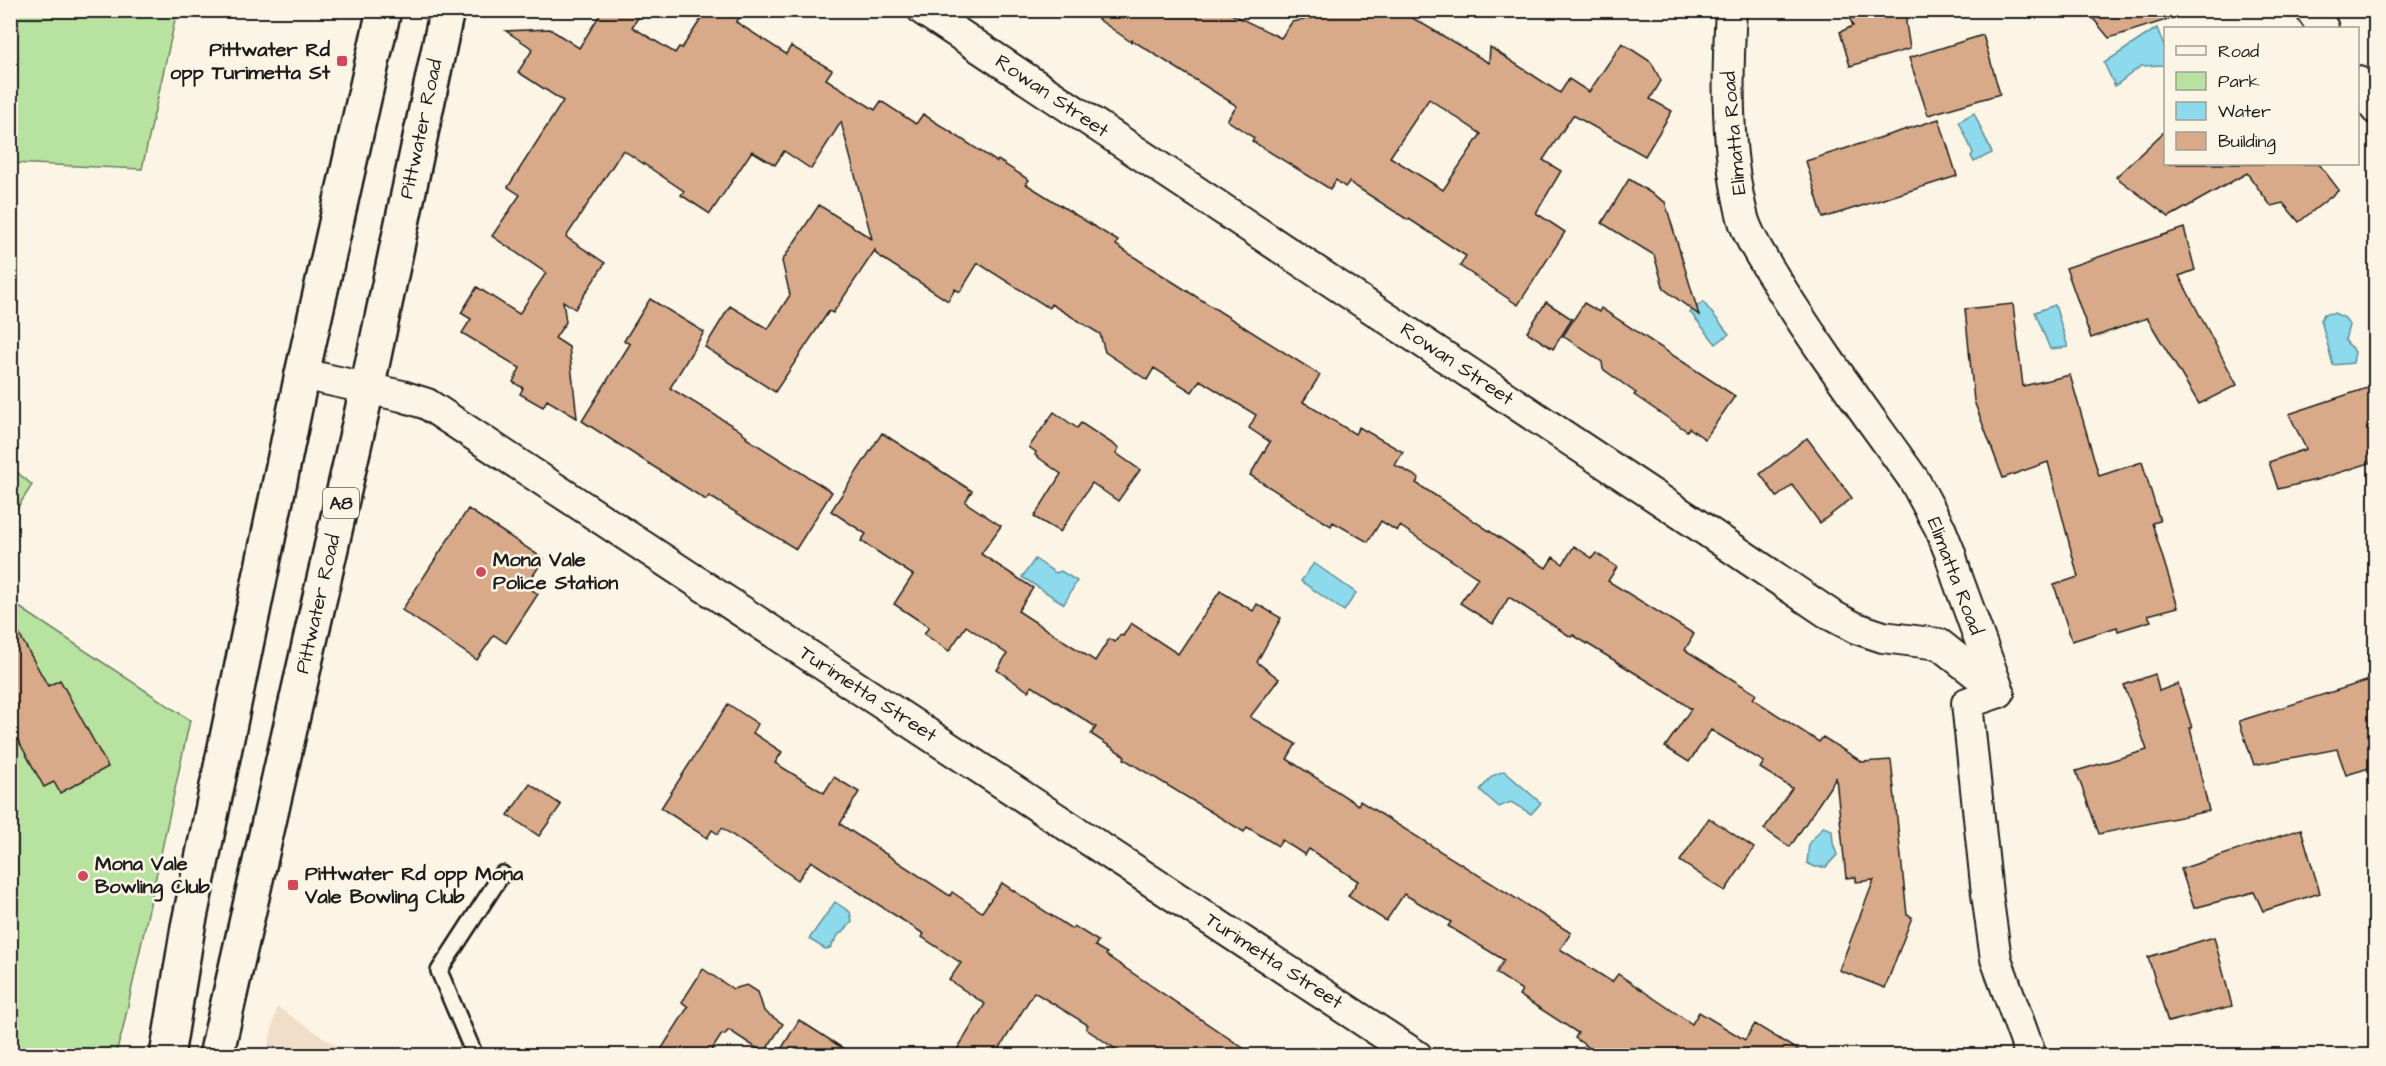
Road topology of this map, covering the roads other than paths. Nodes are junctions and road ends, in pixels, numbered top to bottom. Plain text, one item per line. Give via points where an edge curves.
1 (384, 10) edge
2 (447, 10) edge
3 (923, 10) edge
4 (1731, 10) edge
5 (2311, 10) edge
6 (2321, 27) edge
7 (2359, 84) edge
8 (2376, 109) edge
9 (302, 374) junction
10 (367, 389) junction
11 (1999, 692) junction
12 (502, 874) dead end
13 (167, 1056) edge
14 (216, 1056) edge
15 (475, 1056) edge
16 (1417, 1056) edge
17 (2031, 1056) edge

1 - 9 highway
2 - 10 highway, Pittwater Road / A8
3 - 11 street, Rowan Street via 1831,615 1883,638 1939,644
4 - 11 street, Elimatta Road via 1727,90 1743,220 1791,304 1914,480 1950,553
5 - 6 street
7 - 8 street
9 - 10 street, Turimetta Street
9 - 13 highway via 188,927
10 - 14 highway, Pittwater Road / A8
10 - 16 street, Turimetta Street via 427,404
11 - 17 street via 1967,703 1996,959
12 - 15 lane via 439,971

